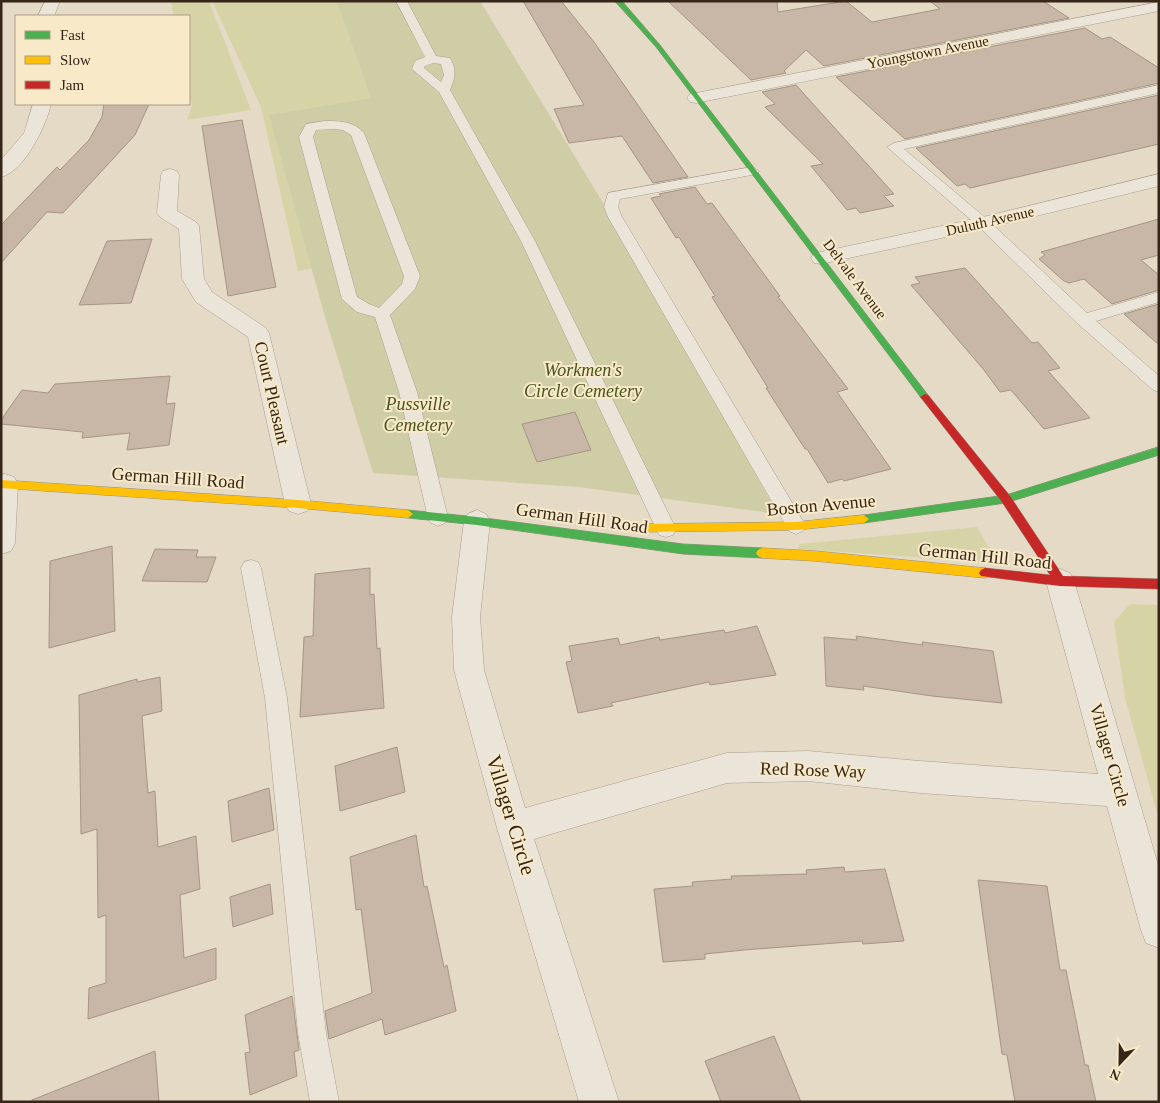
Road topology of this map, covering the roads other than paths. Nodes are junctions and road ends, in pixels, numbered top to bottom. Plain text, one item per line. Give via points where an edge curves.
1 (53, 1) edge
2 (401, 1) edge
3 (618, 1) edge
4 (1159, 6) edge
5 (46, 15) edge
6 (432, 59) junction
7 (1159, 89) edge
8 (444, 90) junction
9 (696, 98) junction
10 (42, 105) edge
11 (1, 171) edge
12 (752, 171) junction
13 (170, 175) dead end
14 (1159, 180) edge
15 (983, 224) junction
16 (821, 258) junction
17 (1159, 297) edge
18 (382, 314) junction
19 (1083, 319) junction
20 (1159, 386) edge
21 (1159, 451) edge
22 (3, 484) edge
23 (1006, 499) junction
24 (298, 504) junction
25 (438, 518) junction
26 (477, 522) junction
27 (796, 526) junction
28 (606, 527) dead end
29 (626, 528) dead end
30 (666, 530) junction
31 (1, 543) edge
32 (251, 568) dead end
33 (1060, 581) junction
34 (1159, 584) edge
35 (1120, 791) junction
36 (514, 828) junction
37 (1159, 930) edge
38 (325, 1102) edge
39 (599, 1102) edge

1 - 5 street
2 - 6 lane
3 - 9 street, Delvale Avenue via 658,46
4 - 9 street, Youngstown Avenue
6 - 8 lane via 446,61 449,65 450,75
6 - 8 lane via 419,64 418,68
7 - 15 lane via 894,147
8 - 30 lane via 528,241
9 - 12 street, Delvale Avenue
10 - 11 street via 35,131 27,144
12 - 16 street, Delvale Avenue
12 - 27 lane via 614,196 611,207
13 - 24 street, Court Pleasant via 167,213 189,226 193,279 204,297 258,333
14 - 15 street, Duluth Avenue
15 - 16 street, Duluth Avenue
15 - 19 lane
16 - 23 street, Delvale Avenue
17 - 19 lane
18 - 18 lane via 409,286 412,276 357,134 343,126 311,127 306,137 350,299 363,308
18 - 25 lane via 408,392
19 - 20 lane
21 - 23 street, Boston Avenue
22 - 24 street, German Hill Road
22 - 31 street
23 - 27 street, Boston Avenue
23 - 33 street, Delvale Avenue
24 - 25 street, German Hill Road
25 - 26 street, German Hill Road
26 - 28 street
26 - 33 street, German Hill Road via 683,549 815,556
26 - 36 street, Villager Circle via 466,618 469,670
27 - 30 street, Boston Avenue
29 - 30 street, Boston Avenue
32 - 38 lane via 276,698 312,1033
33 - 34 street, German Hill Road
33 - 35 street, Villager Circle
35 - 36 street, Red Rose Way via 808,766 727,768
35 - 37 street, Villager Circle
36 - 39 street, Villager Circle

